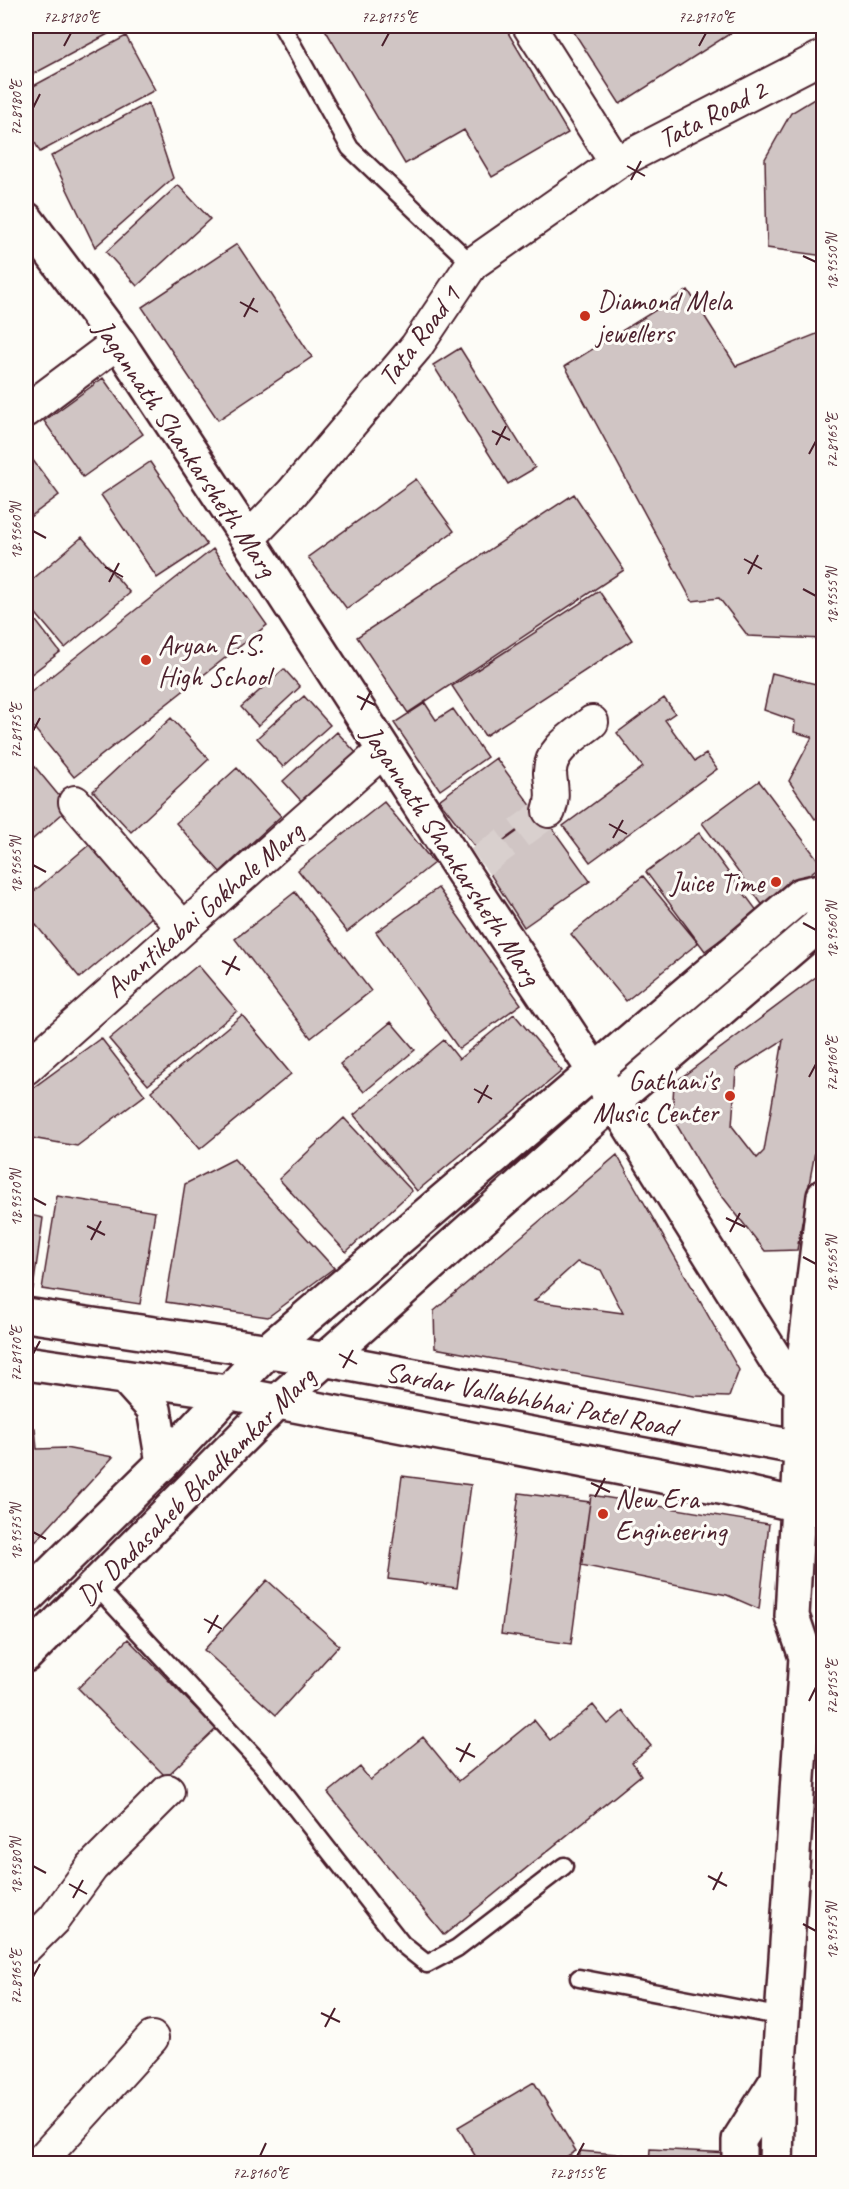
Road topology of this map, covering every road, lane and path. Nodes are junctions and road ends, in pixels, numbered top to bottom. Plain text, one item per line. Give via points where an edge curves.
1 (282, 26) edge
2 (529, 26) edge
3 (824, 56) edge
4 (616, 163) junction
5 (26, 219) edge
6 (472, 264) junction
7 (118, 342) junction
8 (26, 411) edge
9 (248, 539) junction
10 (592, 722) dead end
11 (384, 750) junction
12 (75, 802) dead end
13 (549, 811) dead end
14 (824, 890) edge
15 (824, 913) edge
16 (183, 928) junction
17 (701, 980) junction
18 (725, 1006) junction
19 (26, 1068) edge
20 (593, 1070) junction
21 (614, 1101) junction
22 (824, 1196) edge
23 (425, 1215) junction
24 (451, 1246) junction
25 (26, 1315) edge
26 (268, 1350) junction
27 (323, 1359) junction
28 (26, 1363) edge
29 (126, 1378) junction
30 (812, 1386) edge
31 (227, 1392) junction
32 (277, 1401) junction
33 (812, 1451) edge
34 (163, 1463) junction
35 (811, 1508) edge
36 (96, 1586) junction
37 (26, 1598) edge
38 (815, 1645) edge
39 (26, 1655) edge
40 (168, 1791) dead end
41 (564, 1866) dead end
42 (26, 1947) edge
43 (579, 1978) dead end
44 (783, 2017) junction
45 (152, 2038) dead end
46 (778, 2079) junction
47 (776, 2155) edge
48 (38, 2163) edge
49 (739, 2163) edge

1 - 6 lane via 350,148
2 - 4 street
3 - 4 street, Tata Road 2
4 - 6 street, Tata Road 1
5 - 7 main road, Jagannath Shankarsheth Marg
6 - 9 street, Tata Road 1 via 416,347
7 - 8 street
7 - 9 main road, Jagannath Shankarsheth Marg
9 - 11 main road, Jagannath Shankarsheth Marg
10 - 13 street via 559,749 551,762 554,798
11 - 16 street, Avantikabai Gokhale Marg
11 - 20 main road, Jagannath Shankarsheth Marg via 472,868
12 - 16 street
14 - 17 main road, Dr Dadasaheb Bhadkamkar Marg via 801,895
15 - 18 main road, Dr Dadasaheb Bhadkamkar Marg via 819,925
16 - 19 street, Avantikabai Gokhale Marg
17 - 18 main road
17 - 20 main road, Dr Dadasaheb Bhadkamkar Marg
18 - 21 main road, Dr Dadasaheb Bhadkamkar Marg
20 - 21 main road, Jagannath Shankarsheth Marg
20 - 23 main road, Dr Dadasaheb Bhadkamkar Marg
21 - 24 main road, Dr Dadasaheb Bhadkamkar Marg
21 - 30 main road, Jagannath Shankarsheth Marg via 778,1363
22 - 30 main road
23 - 24 main road
23 - 26 main road, Dr Dadasaheb Bhadkamkar Marg
24 - 27 main road, Dr Dadasaheb Bhadkamkar Marg
25 - 26 main road, Sardar Vallabhbhai Patel Road
26 - 27 main road, Sardar Vallabhbhai Patel Road
26 - 31 main road, Dr Dadasaheb Bhadkamkar Marg
27 - 32 main road, Dr Dadasaheb Bhadkamkar Marg
27 - 33 main road, Sardar Vallabhbhai Patel Road
28 - 29 main road
29 - 31 main road, Sardar Vallabhbhai Patel Road
29 - 34 main road via 154,1409
30 - 33 main road
31 - 32 main road, Sardar Vallabhbhai Patel Road
31 - 34 main road, Dr Dadasaheb Bhadkamkar Marg
32 - 35 main road, Sardar Vallabhbhai Patel Road
32 - 36 main road, Dr Dadasaheb Bhadkamkar Marg
33 - 35 main road
34 - 37 main road, Dr Dadasaheb Bhadkamkar Marg
35 - 38 main road via 792,1616
36 - 39 main road, Dr Dadasaheb Bhadkamkar Marg
36 - 41 lane via 262,1765 402,1944 427,1964 457,1948
38 - 44 main road
40 - 42 street via 92,1867 54,1919
43 - 44 lane
44 - 46 main road
45 - 48 street
46 - 47 main road
46 - 49 main road via 739,2140

